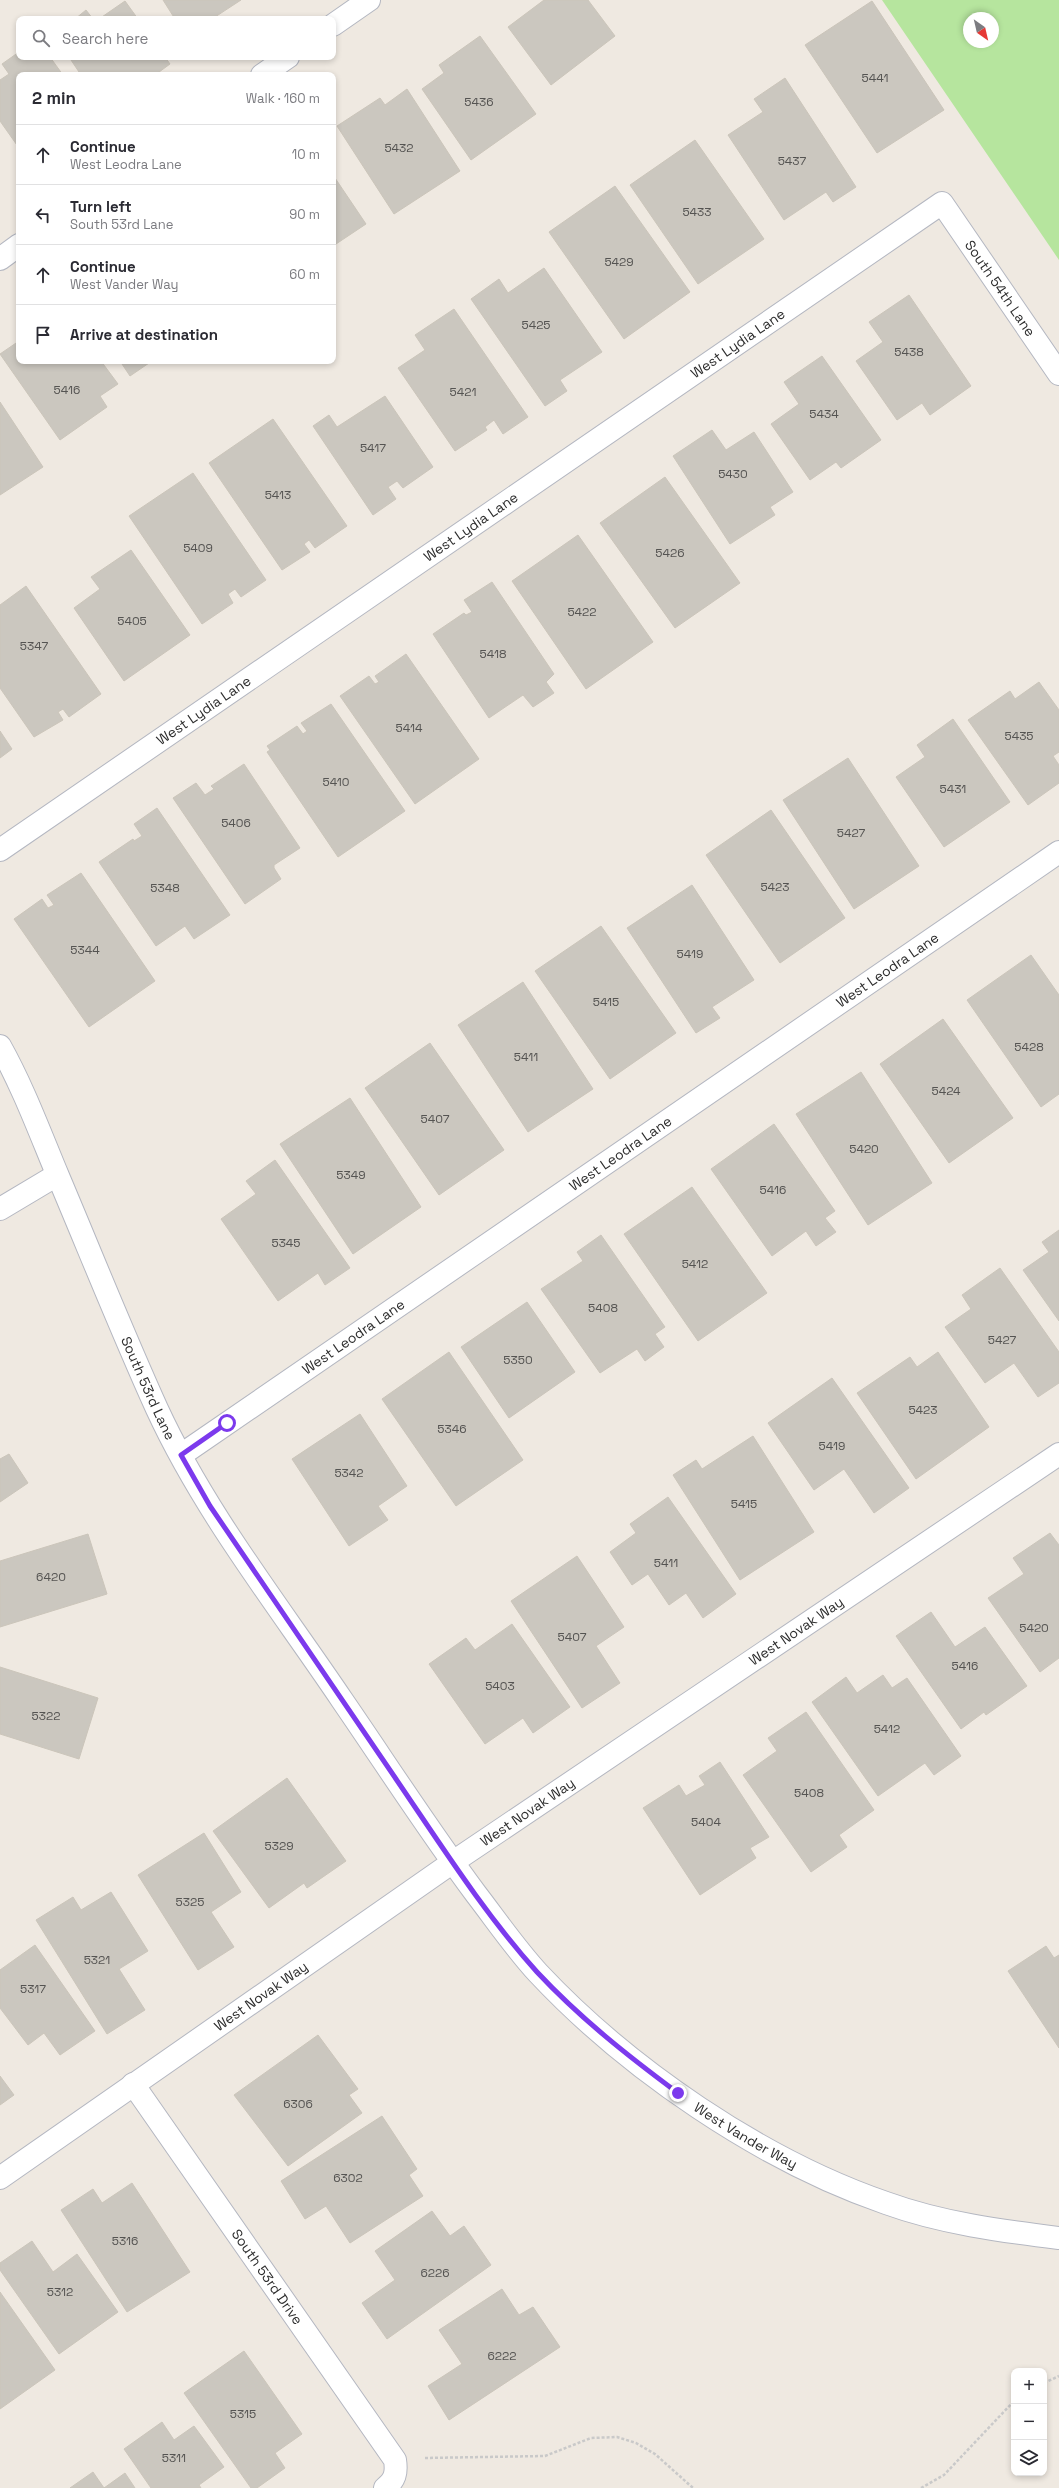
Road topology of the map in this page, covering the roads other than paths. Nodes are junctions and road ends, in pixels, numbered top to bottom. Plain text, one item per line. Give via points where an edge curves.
1 (369, 0) edge
2 (336, 23) edge
3 (284, 60) edge
4 (266, 72) edge
5 (942, 203) joint
6 (16, 247) edge
7 (0, 259) edge
8 (1059, 374) edge
9 (0, 850) edge
10 (1059, 852) edge
11 (0, 1046) edge
12 (57, 1174) junction
13 (0, 1209) edge
14 (1059, 1454) edge
15 (181, 1455) junction
16 (452, 1862) junction
17 (133, 2084) junction
18 (0, 2178) edge
19 (1059, 2238) edge
20 (392, 2473) edge

1 - 2 street
3 - 4 street
5 - 8 street, South 54th Lane
5 - 9 street, West Lydia Lane
6 - 7 street
10 - 15 street, West Leodra Lane
11 - 12 street, South 53rd Lane via 25,1097
12 - 13 street
12 - 15 street, South 53rd Lane via 158,1411
14 - 16 street, West Novak Way
15 - 16 street, South 53rd Lane via 204,1498
16 - 17 street, West Novak Way
16 - 19 street, West Vander Way via 537,1972 585,2020 631,2058 732,2128 775,2154 888,2204 996,2230
17 - 18 street, West Novak Way
17 - 20 street, South 53rd Drive

